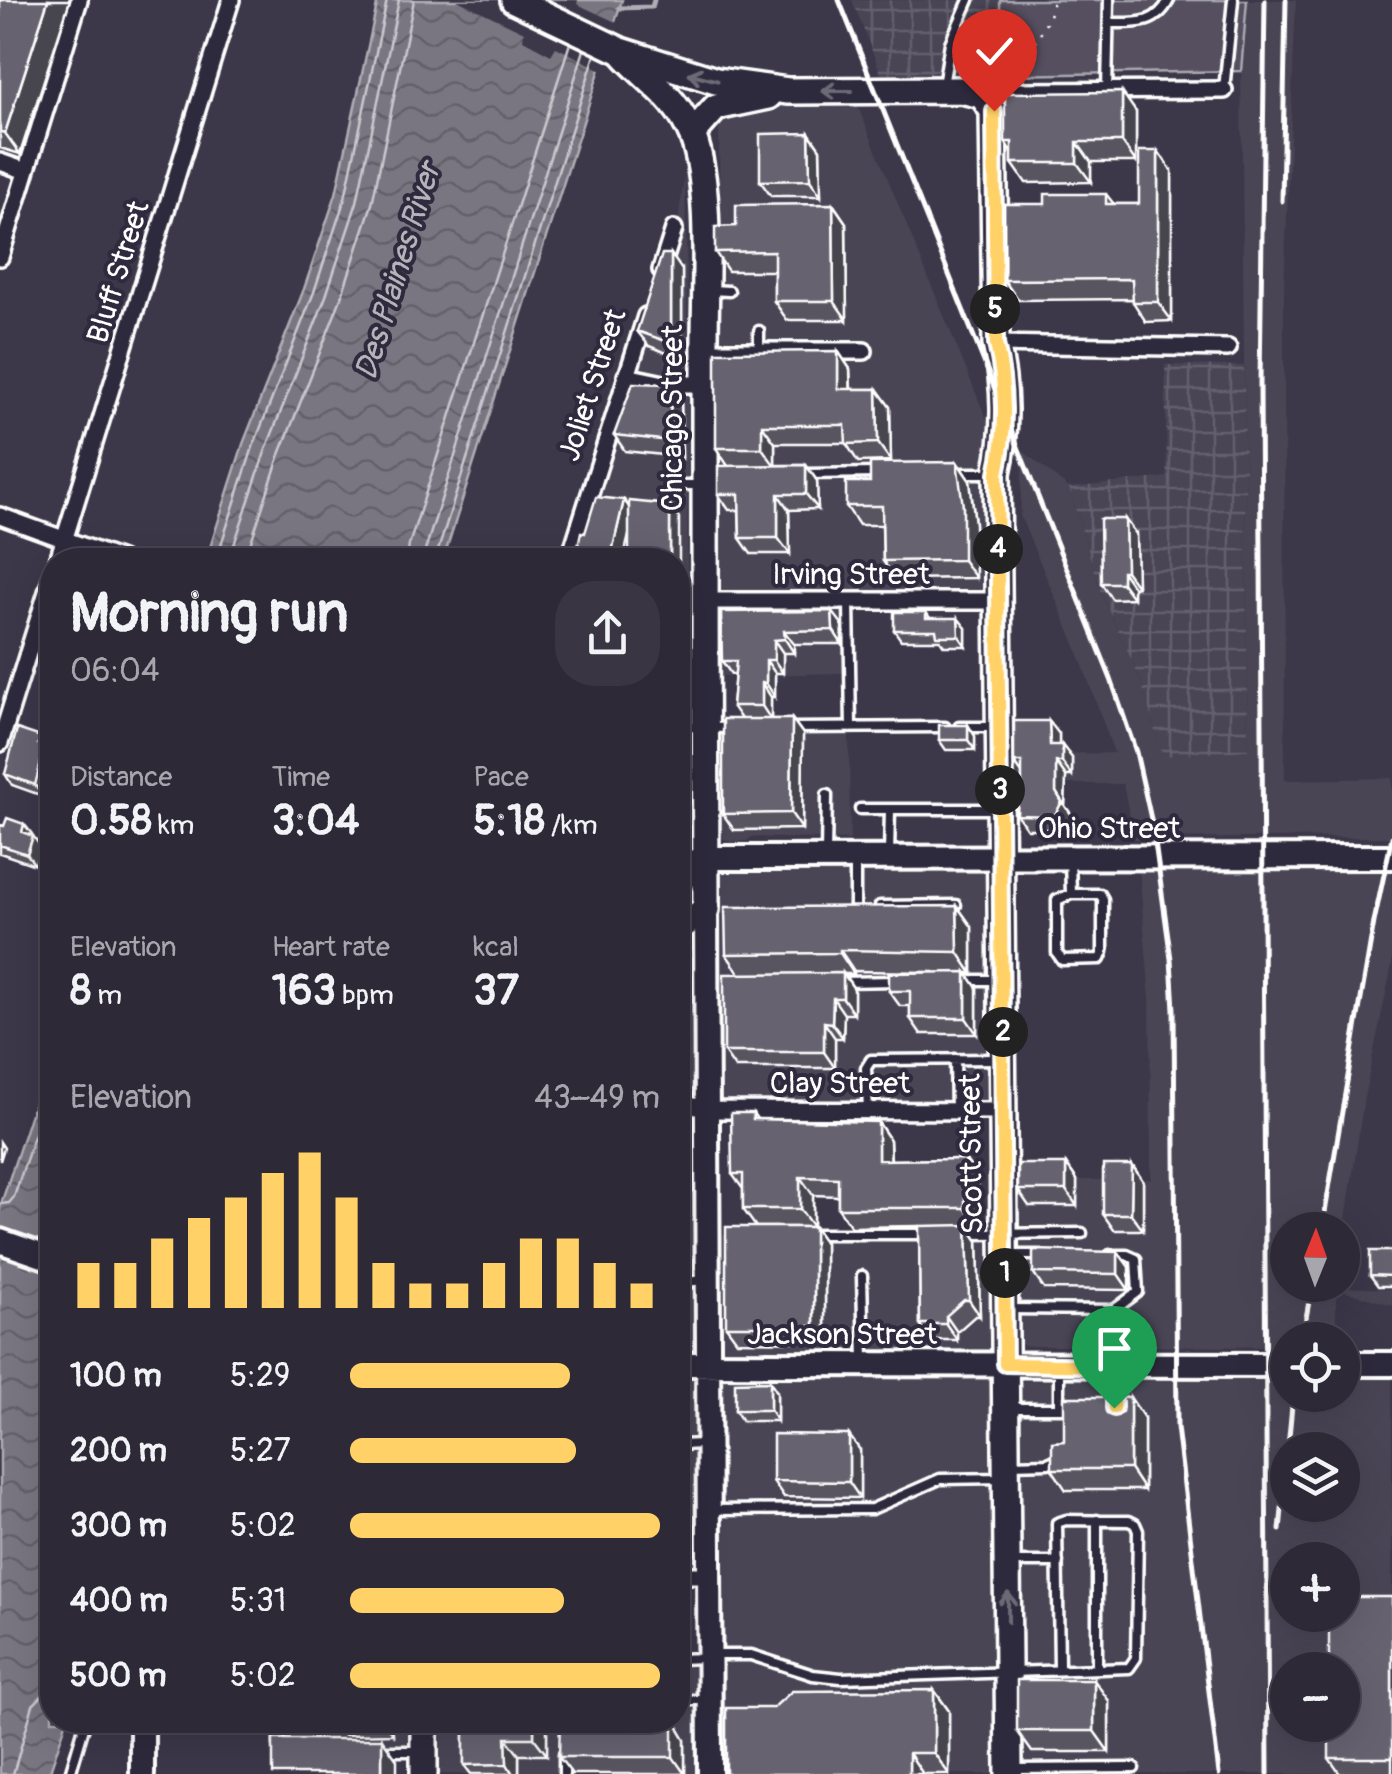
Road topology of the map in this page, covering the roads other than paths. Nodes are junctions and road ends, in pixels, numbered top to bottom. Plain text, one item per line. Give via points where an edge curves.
1 (79, 0) edge
2 (231, 0) edge
3 (514, 0) edge
4 (968, 0) edge
5 (1109, 0) edge
6 (1170, 0) edge
7 (1233, 0) edge
8 (1108, 23) junction
9 (616, 49) junction
10 (942, 90) junction
11 (1107, 90) junction
12 (1224, 90) joint
13 (788, 91) junction
14 (982, 95) junction
15 (692, 134) junction
16 (0, 162) edge
17 (26, 171) junction
18 (674, 229) dead end
19 (0, 257) edge
20 (656, 284) edge
21 (650, 302) edge
22 (759, 332) dead end
23 (996, 344) junction
24 (1228, 348) dead end
25 (704, 351) junction
26 (864, 351) dead end
27 (759, 352) junction
28 (626, 376) junction
29 (705, 384) junction
30 (900, 473) edge
31 (938, 473) edge
32 (997, 473) junction
33 (802, 474) edge
34 (711, 478) junction
35 (669, 485) dead end
36 (0, 516) edge
37 (64, 538) junction
38 (61, 548) edge
39 (90, 548) edge
40 (573, 548) edge
41 (704, 601) junction
42 (998, 601) junction
43 (849, 602) junction
44 (40, 615) edge
45 (690, 686) edge
46 (706, 688) junction
47 (690, 727) edge
48 (1000, 727) junction
49 (706, 728) junction
50 (742, 728) edge
51 (778, 728) edge
52 (851, 728) junction
53 (0, 744) edge
54 (827, 795) dead end
55 (860, 809) dead end
56 (890, 809) junction
57 (1000, 809) junction
58 (1392, 857) edge
59 (706, 858) junction
60 (826, 858) junction
61 (855, 858) junction
62 (889, 858) junction
63 (1001, 858) junction
64 (1070, 858) junction
65 (690, 865) edge
66 (1070, 894) junction
67 (956, 905) edge
68 (855, 906) junction
69 (837, 907) edge
70 (715, 909) junction
71 (690, 923) edge
72 (943, 980) edge
73 (1002, 980) junction
74 (904, 981) edge
75 (825, 982) edge
76 (955, 1059) junction
77 (1003, 1059) junction
78 (690, 1105) edge
79 (708, 1110) junction
80 (868, 1110) junction
81 (956, 1110) junction
82 (1004, 1111) junction
83 (1082, 1233) dead end
84 (807, 1234) edge
85 (946, 1234) edge
86 (965, 1234) edge
87 (0, 1240) edge
88 (1005, 1244) junction
89 (40, 1255) edge
90 (1057, 1255) edge
91 (1092, 1255) edge
92 (862, 1276) dead end
93 (708, 1280) junction
94 (690, 1282) edge
95 (1006, 1309) junction
96 (1114, 1310) junction
97 (690, 1364) edge
98 (708, 1364) junction
99 (1005, 1364) junction
100 (1360, 1364) edge
101 (1392, 1364) edge
102 (864, 1365) junction
103 (1270, 1365) edge
104 (1059, 1366) junction
105 (1114, 1366) junction
106 (1006, 1408) junction
107 (1064, 1408) junction
108 (1084, 1408) edge
109 (1099, 1408) edge
110 (1068, 1424) edge
111 (690, 1444) edge
112 (708, 1444) junction
113 (1067, 1454) edge
114 (1007, 1471) junction
115 (708, 1510) junction
116 (1097, 1520) junction
117 (1007, 1562) junction
118 (1058, 1562) junction
119 (690, 1575) edge
120 (708, 1575) junction
121 (710, 1657) junction
122 (690, 1658) edge
123 (1059, 1668) junction
124 (1096, 1668) junction
125 (1008, 1674) junction
126 (690, 1700) edge
127 (710, 1700) junction
128 (82, 1733) edge
129 (142, 1733) edge
130 (279, 1733) edge
131 (424, 1733) edge
132 (564, 1738) edge
133 (297, 1751) edge
134 (370, 1751) edge
135 (424, 1763) edge
136 (1134, 1768) dead end
137 (1008, 1772) edge
138 (70, 1774) edge
139 (142, 1774) edge
140 (564, 1774) edge
141 (710, 1774) edge

1 - 17 street
2 - 37 street, Bluff Street
3 - 9 main road
4 - 10 lane via 950,43
5 - 8 lane
6 - 8 lane via 1150,21
7 - 12 lane
8 - 11 lane
13 -> 9 main road via 698,76
9 - 15 main road, Chicago Street via 675,102
10 -> 13 main road
10 - 14 main road
11 - 12 street
11 - 14 street
13 - 15 main road via 725,103
14 - 23 main road, Scott Street via 994,111
15 - 25 main road, Chicago Street via 717,290
16 - 17 street
17 - 19 street
18 - 20 street, Joliet Street
21 - 28 street, Joliet Street
22 - 27 lane
23 - 24 street
23 - 32 main road, Scott Street via 1004,447
25 - 27 street
25 - 29 main road, Chicago Street
26 - 27 street
28 - 29 street
28 - 40 street, Joliet Street
29 - 34 main road, Chicago Street
30 - 33 lane
31 - 32 lane
32 - 42 main road, Scott Street
34 - 35 lane
34 - 41 main road, Chicago Street
36 - 37 street
37 - 38 street, Bluff Street
37 - 39 street
41 - 43 street, Irving Street
41 - 46 main road, Chicago Street
42 - 43 street, Irving Street
42 - 48 main road, Scott Street
43 - 52 lane
44 - 53 street
45 - 46 lane
46 - 49 main road, Chicago Street
47 - 49 lane
48 - 52 lane
48 - 57 main road, Scott Street
49 - 50 lane
49 - 59 main road, Chicago Street
51 - 52 lane
54 - 60 lane
55 - 56 lane
56 - 57 lane
56 - 62 lane
57 - 63 main road, Scott Street
58 - 64 street, Ohio Street
59 - 60 street, Ohio Street
59 - 65 main road
59 - 70 main road, Chicago Street
60 - 61 street, Ohio Street
61 - 62 street, Ohio Street
61 - 68 lane
62 - 63 street, Ohio Street
63 - 64 street, Ohio Street
63 - 73 main road, Scott Street
64 - 66 lane
66 - 66 lane via 1056,900 1057,953 1062,960 1100,959 1103,899
67 - 68 lane
68 - 69 lane
70 - 71 main road
70 - 79 street, Chicago Street
72 - 73 lane
73 - 77 main road, Scott Street
74 - 75 lane
76 - 77 lane
76 - 80 lane via 871,1060
76 - 81 lane
77 - 82 main road, Scott Street
78 - 79 street, Clay Street
79 - 80 street, Clay Street
79 - 93 street, Chicago Street via 718,1235
80 - 81 street, Clay Street
81 - 82 street, Clay Street
82 - 88 main road, Scott Street
83 - 88 lane
84 - 85 lane
86 - 88 lane
87 - 89 street
88 - 90 lane
88 - 95 main road, Scott Street
91 - 96 lane via 1136,1259 1138,1292
92 - 102 lane
93 - 94 lane
93 - 98 street, Chicago Street
95 - 96 lane
95 - 99 main road, Scott Street
96 - 105 lane
97 - 98 street, Jackson Street
98 - 102 street, Jackson Street
98 - 112 street, Chicago Street
99 - 102 street, Jackson Street
99 - 104 street, Jackson Street
99 - 106 main road, Scott Street
100 - 101 street
103 - 105 street, Jackson Street
104 - 105 street, Jackson Street
104 - 107 lane
105 - 109 lane via 1114,1408
106 - 107 lane
106 - 114 main road, Scott Street
107 - 108 lane
107 - 110 lane
111 - 112 lane
112 - 115 street, Chicago Street
113 - 114 lane
114 - 115 lane via 940,1479 872,1509
114 - 117 main road, Scott Street
115 - 120 street, Chicago Street
116 - 118 lane via 1058,1523
116 - 124 lane
116 - 124 lane via 1129,1521 1138,1531 1136,1658 1129,1668
117 - 118 lane
125 -> 117 main road, Scott Street
118 - 123 lane
119 - 120 street
120 - 121 street, Chicago Street
121 - 122 lane
121 - 125 lane via 750,1655 842,1678
121 - 127 street, Chicago Street
123 - 124 lane
123 - 125 lane
125 - 137 main road, Scott Street
126 - 127 lane
127 - 141 street, Chicago Street
128 - 138 lane
129 - 139 street
130 - 133 lane via 279,1751
131 - 135 main road
132 - 140 lane
134 - 135 lane
136 - 137 lane

